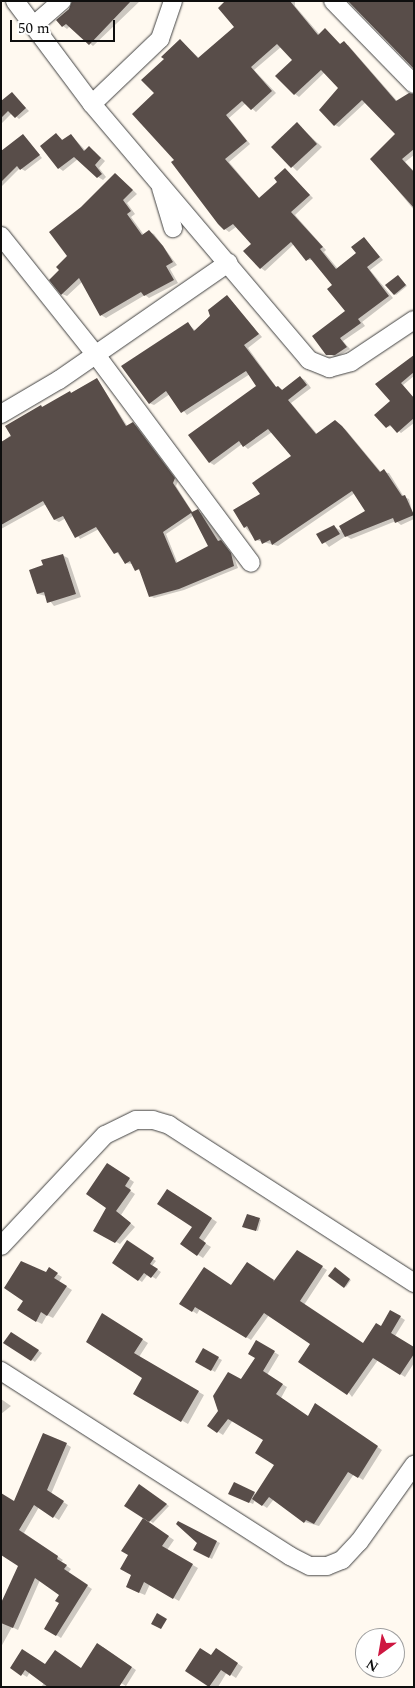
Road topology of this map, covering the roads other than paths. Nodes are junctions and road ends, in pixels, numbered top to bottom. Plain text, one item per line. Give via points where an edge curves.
1 (14, 1) edge
2 (62, 1) edge
3 (173, 1) edge
4 (333, 1) edge
5 (34, 24) junction
6 (414, 84) edge
7 (92, 104) junction
8 (159, 182) junction
9 (173, 228) dead end
10 (1, 236) edge
11 (228, 263) junction
12 (414, 320) edge
13 (96, 355) junction
14 (1, 414) edge
15 (250, 563) dead end
16 (1, 1246) edge
17 (414, 1283) edge
18 (1, 1371) edge
19 (414, 1464) edge

1 - 5 street
2 - 5 street
3 - 7 street via 160,39
4 - 6 street
5 - 7 street
7 - 8 street
8 - 9 street
8 - 11 street
10 - 13 street
11 - 12 street via 309,360 329,368 351,362
11 - 13 street
13 - 14 street
13 - 15 street
16 - 17 street via 105,1135 136,1120 153,1120 169,1125
18 - 19 street via 310,1566 327,1566 342,1560 359,1542

